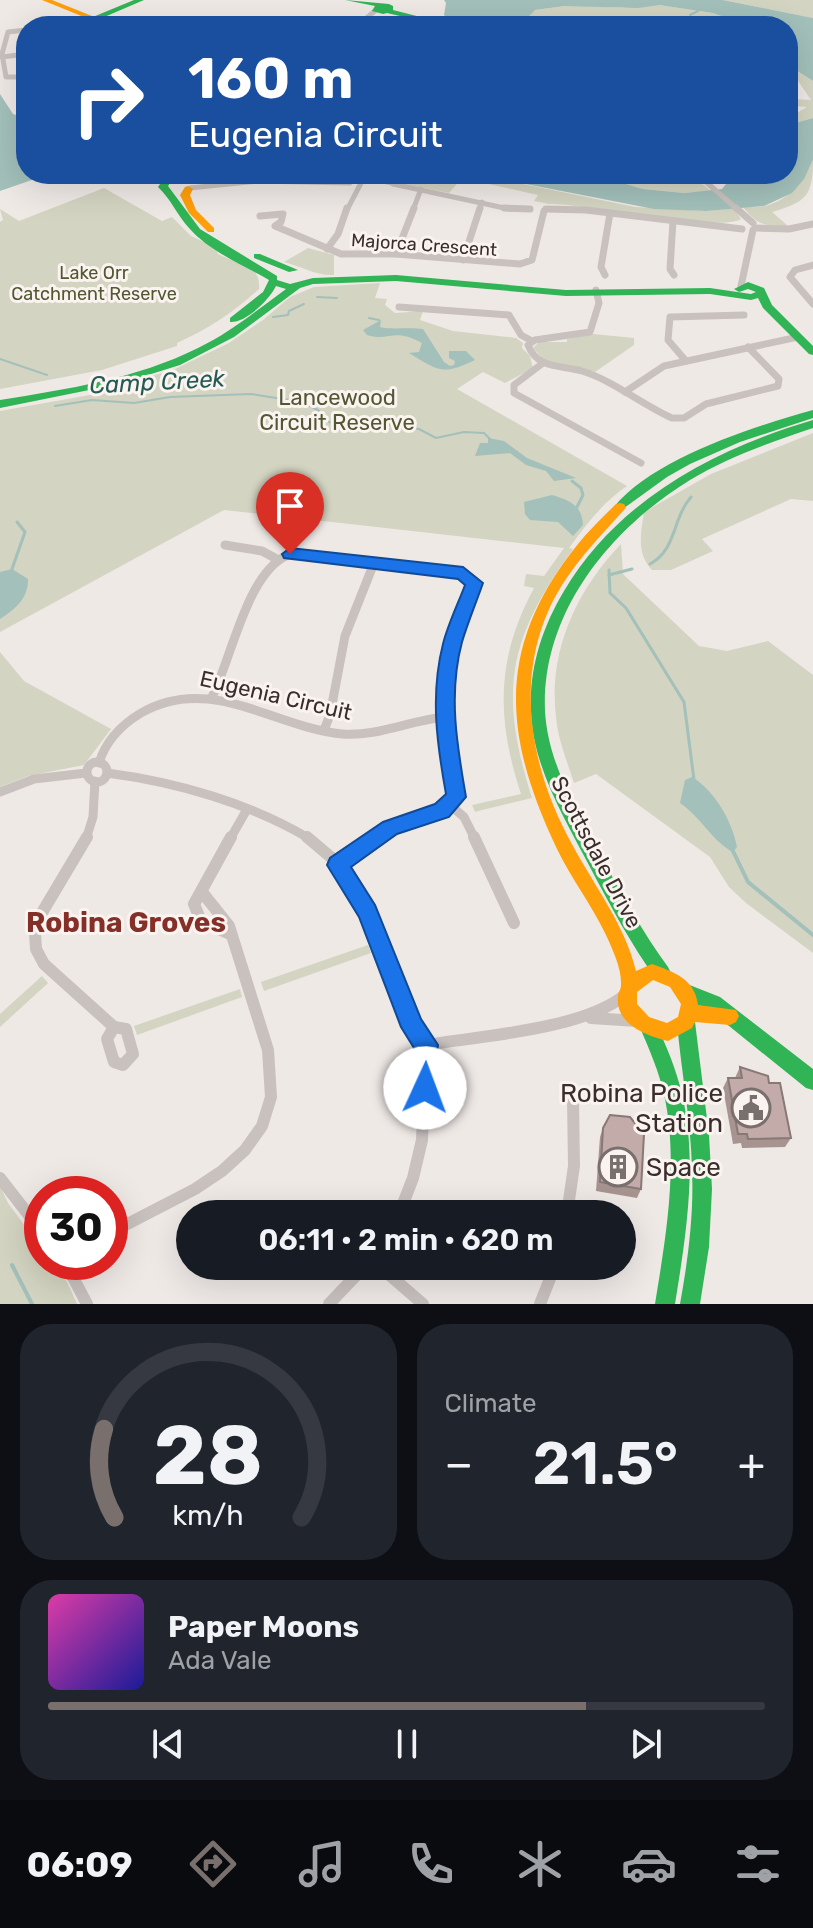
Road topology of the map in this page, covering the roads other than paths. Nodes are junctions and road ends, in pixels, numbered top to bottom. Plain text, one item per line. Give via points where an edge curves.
1 (35, 0) edge
2 (46, 0) edge
3 (140, 0) edge
4 (354, 1) edge
5 (384, 8) edge
6 (73, 16) edge
7 (76, 16) edge
8 (105, 16) edge
9 (414, 16) edge
10 (16, 32) edge
11 (16, 55) edge
12 (2, 57) junction
13 (16, 77) edge
14 (171, 184) edge
15 (188, 184) edge
16 (352, 184) edge
17 (360, 184) edge
18 (393, 184) edge
19 (709, 184) edge
20 (421, 189) junction
21 (355, 191) junction
22 (482, 202) junction
23 (538, 208) junction
24 (739, 210) junction
25 (610, 213) junction
26 (673, 221) junction
27 (813, 224) edge
28 (275, 226) dead end
29 (742, 226) junction
30 (754, 226) junction
31 (748, 242) junction
32 (327, 249) junction
33 (396, 254) junction
34 (463, 260) junction
35 (813, 265) edge
36 (748, 272) junction
37 (605, 275) dead end
38 (674, 275) dead end
39 (298, 279) junction
40 (273, 280) junction
41 (748, 292) junction
42 (596, 293) junction
43 (813, 304) edge
44 (399, 307) dead end
45 (744, 315) dead end
46 (794, 338) junction
47 (532, 341) junction
48 (748, 347) junction
49 (813, 352) edge
50 (813, 360) edge
51 (686, 361) junction
52 (543, 363) junction
53 (625, 392) junction
54 (0, 396) edge
55 (0, 404) edge
56 (813, 414) edge
57 (813, 424) edge
58 (641, 463) dead end
59 (225, 545) dead end
60 (275, 558) junction
61 (374, 563) junction
62 (212, 697) junction
63 (445, 717) junction
64 (324, 730) junction
65 (99, 763) junction
66 (107, 773) junction
67 (91, 777) junction
68 (0, 792) edge
69 (563, 801) junction
70 (450, 805) junction
71 (546, 807) junction
72 (246, 811) junction
73 (338, 865) junction
74 (202, 892) junction
75 (514, 923) dead end
76 (230, 934) junction
77 (662, 973) junction
78 (628, 989) junction
79 (687, 992) junction
80 (688, 1017) junction
81 (734, 1017) junction
82 (584, 1018) junction
83 (643, 1026) junction
84 (114, 1027) dead end
85 (426, 1045) junction
86 (813, 1081) edge
87 (573, 1099) dead end
88 (0, 1178) edge
89 (404, 1200) edge
90 (569, 1200) edge
91 (24, 1209) edge
92 (128, 1224) edge
93 (77, 1280) edge
94 (352, 1280) edge
95 (395, 1280) edge
96 (549, 1280) edge
97 (87, 1304) edge
98 (329, 1304) edge
99 (423, 1304) edge
100 (540, 1304) edge
101 (665, 1304) edge
102 (690, 1304) edge

1 - 6 main road
2 - 7 main road
3 - 8 main road
4 - 5 main road
5 - 9 main road
10 - 12 street via 7,33
11 - 12 street
12 - 13 street via 6,77
14 - 40 main road via 182,216 197,231
15 - 39 main road via 188,205 204,224
16 - 21 street
17 - 21 street
18 - 20 street
19 - 24 street
20 - 22 street
20 - 33 street
21 - 32 street
22 - 23 street
22 - 34 street
23 - 25 street
23 - 34 street, Majorca Crescent via 529,262
24 - 29 street
24 - 30 street
25 - 26 street
25 - 37 street via 601,267
26 - 29 street
26 - 38 street
27 - 30 street
28 - 32 street, Majorca Crescent
29 - 30 street
29 - 31 street
30 - 31 street
31 - 36 street
32 - 33 street, Majorca Crescent
33 - 34 street, Majorca Crescent
35 - 43 street via 790,277
36 - 41 street
36 - 41 street
39 - 40 main road via 282,271
39 - 42 main road via 411,278
39 - 55 main road via 228,336 175,362 97,387
40 - 54 main road via 267,294 231,322 159,359 86,381
41 - 42 main road
41 - 46 main road
42 - 47 street via 594,327 587,333
44 - 47 street via 509,315 521,335
45 - 51 street via 670,317 668,340
46 - 48 street
46 - 49 main road
46 - 50 main road
47 - 52 street via 529,350
48 - 51 street
48 - 53 street via 779,379 778,386 706,404 680,418
51 - 53 street via 658,369
52 - 53 street via 585,372
52 - 58 street via 514,385 514,393
56 - 71 main road, Scottsdale Drive via 700,456 655,480 605,520 557,583 531,631 520,688 525,746
57 - 69 main road, Scottsdale Drive via 719,460 665,489 617,529 567,595 545,643 537,694 545,753
59 - 60 street
60 - 61 street via 290,554
60 - 62 street via 251,599
61 - 63 street via 463,573 474,583 452,644
61 - 64 street via 345,636
62 - 64 street, Eugenia Circuit
62 - 65 street, Eugenia Circuit via 185,695 150,706 112,735
63 - 64 street, Eugenia Circuit via 360,734
63 - 70 street via 456,791
65 - 66 street
65 - 67 street via 90,766
66 - 67 street
66 - 72 street via 149,780
67 - 68 street via 34,779
67 - 84 street via 89,834 33,935 44,964
69 - 71 main road
69 - 77 main road, Scottsdale Drive via 636,938
70 - 73 street via 390,828
70 - 75 street via 461,811
71 - 78 main road, Scottsdale Drive via 617,937 626,960
72 - 73 street via 310,839
72 - 74 street
73 - 85 street via 368,912 412,1027
74 - 76 street via 226,915
74 - 76 street via 194,904 195,916
76 - 92 street via 271,1064 264,1119 245,1151 213,1179
77 - 78 main road via 643,974
77 - 79 main road
78 - 82 street via 611,1007
78 - 83 main road via 630,1012
79 - 80 main road
79 - 81 main road
80 - 81 main road via 712,1012
80 - 83 main road via 668,1032
80 - 102 main road via 703,1207
81 - 86 main road
82 - 83 street
82 - 85 street
83 - 101 main road via 668,1061 679,1167
85 - 89 street via 421,1153
87 - 90 street
88 - 91 street
93 - 97 street
94 - 98 street
95 - 99 street
96 - 100 street

